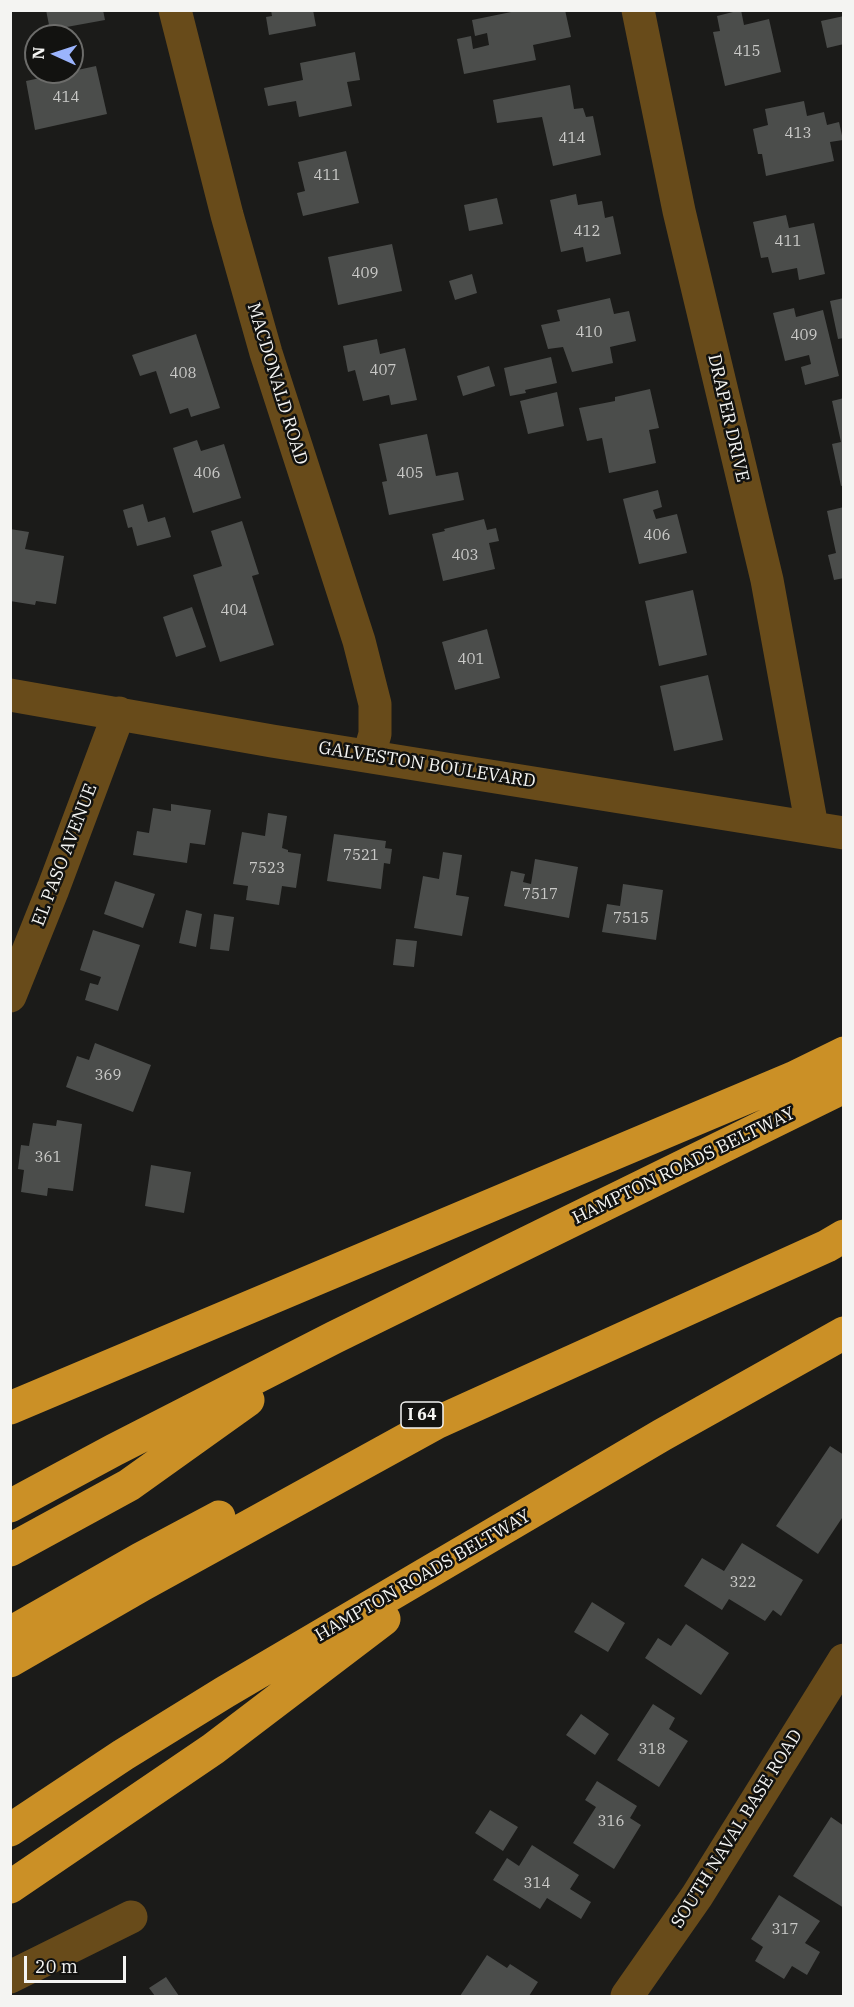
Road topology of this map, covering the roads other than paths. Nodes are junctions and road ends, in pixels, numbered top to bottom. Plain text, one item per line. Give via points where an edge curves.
1 (175, 10) edge
2 (638, 10) edge
3 (10, 694) edge
4 (118, 713) junction
5 (369, 755) junction
6 (812, 827) junction
7 (843, 833) edge
8 (10, 996) edge
9 (843, 1053) edge
10 (843, 1087) edge
11 (843, 1216) edge
12 (843, 1236) edge
13 (843, 1333) edge
14 (335, 1337) junction
15 (10, 1408) edge
16 (10, 1506) edge
17 (500, 1531) junction
18 (10, 1550) edge
19 (10, 1633) edge
20 (843, 1660) edge
21 (10, 1661) edge
22 (10, 1830) edge
23 (10, 1887) edge
24 (131, 1917) dead end
25 (10, 1977) edge
26 (627, 1996) edge

1 - 5 street, MACDONALD ROAD via 263,341 359,641 375,704 375,734
2 - 6 street, DRAPER DRIVE via 679,211 767,580
3 - 4 street, GALVESTON BOULEVARD
4 - 5 street, GALVESTON BOULEVARD
4 - 8 street, EL PASO AVENUE
5 - 6 street, GALVESTON BOULEVARD
6 - 7 street, GALVESTON BOULEVARD
9 - 15 highway via 793,1078
10 - 14 highway, HAMPTON ROADS BELTWAY
11 - 19 highway, I 64 via 298,1476
12 - 21 highway via 436,1423
13 - 17 highway, HAMPTON ROADS BELTWAY
14 - 16 highway, HAMPTON ROADS BELTWAY
14 - 18 highway via 129,1485
17 - 22 highway, HAMPTON ROADS BELTWAY via 225,1692
17 - 23 highway via 213,1749
20 - 26 street, SOUTH NAVAL BASE ROAD via 697,1896
24 - 25 street

